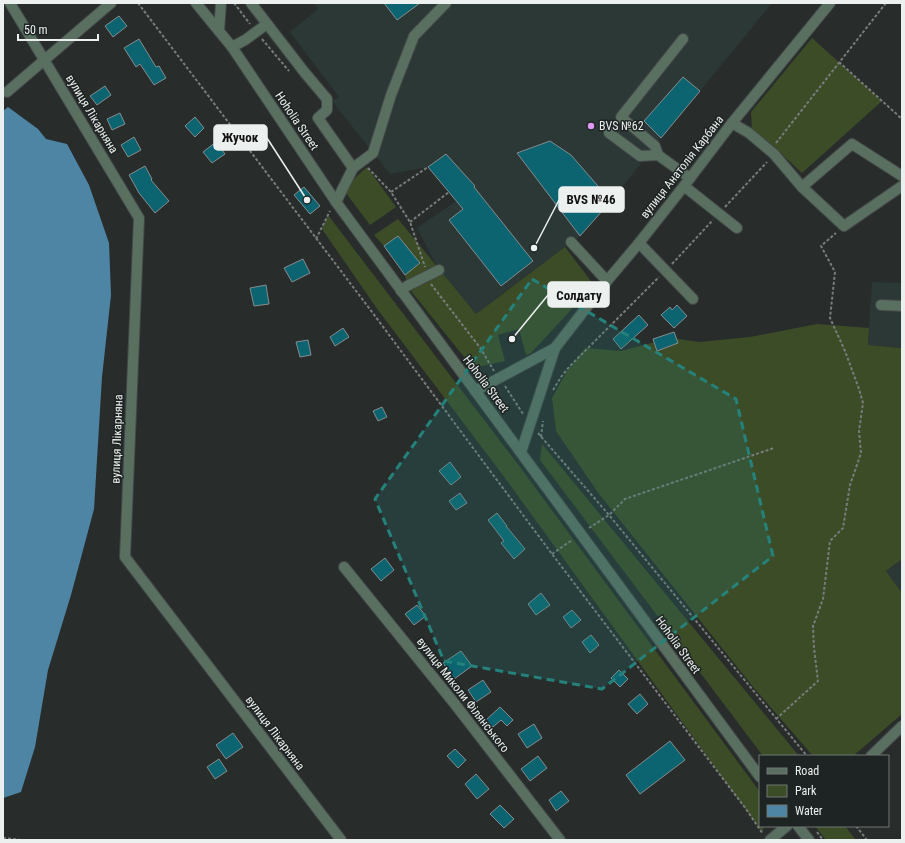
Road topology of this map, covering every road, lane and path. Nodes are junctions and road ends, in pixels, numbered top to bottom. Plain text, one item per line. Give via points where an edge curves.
1 (10, 3) edge
2 (111, 3) edge
3 (138, 3) edge
4 (196, 3) edge
5 (221, 3) edge
6 (251, 3) edge
7 (446, 3) edge
8 (830, 3) edge
9 (267, 24) junction
10 (219, 31) junction
11 (683, 39) dead end
12 (232, 47) junction
13 (44, 60) junction
14 (839, 62) dead end
15 (7, 92) dead end
16 (902, 120) edge
17 (732, 123) junction
18 (609, 133) dead end
19 (658, 155) junction
20 (428, 167) dead end
21 (353, 168) junction
22 (902, 176) edge
23 (687, 182) junction
24 (902, 186) edge
25 (802, 187) junction
26 (391, 192) dead end
27 (449, 192) dead end
28 (336, 202) junction
29 (844, 226) junction
30 (737, 228) dead end
31 (316, 239) junction
32 (571, 242) dead end
33 (639, 243) junction
34 (440, 270) dead end
35 (428, 276) junction
36 (607, 281) junction
37 (401, 290) junction
38 (693, 299) dead end
39 (880, 305) dead end
40 (902, 306) edge
41 (555, 348) junction
42 (499, 378) junction
43 (475, 391) junction
44 (530, 424) junction
45 (774, 448) dead end
46 (521, 452) junction
47 (609, 515) junction
48 (581, 534) junction
49 (552, 554) junction
50 (344, 567) dead end
51 (776, 719) junction
52 (902, 726) edge
53 (806, 755) edge
54 (872, 755) edge
55 (759, 776) edge
56 (785, 827) edge
57 (799, 827) edge
58 (857, 827) edge
59 (3, 838) edge
60 (767, 838) edge
61 (22, 840) edge
62 (341, 840) edge
63 (560, 840) edge
64 (809, 840) edge
65 (867, 840) edge

1 - 13 street, вулиця Лікарняна
2 - 13 street
3 - 31 path
4 - 10 street, Hoholia Street
5 - 10 street
6 - 9 street
7 - 21 street via 414,36 391,95 373,153
8 - 17 street, вулиця Анатолія Карбана
9 - 12 street
9 - 21 street via 327,99 327,110 318,118
10 - 12 street, Hoholia Street
11 - 19 street via 621,117 655,146
12 - 28 street, Hoholia Street
13 - 15 street
13 - 62 street, вулиця Лікарняна via 139,218 124,557
14 - 16 path
17 - 23 street, вулиця Анатолія Карбана
17 - 25 street via 749,133 774,154
18 - 19 street via 640,156
19 - 23 street
20 - 26 path
21 - 28 street
22 - 25 street via 852,144
23 - 30 street
23 - 33 street, вулиця Анатолія Карбана
24 - 29 street
25 - 29 street
27 - 35 path via 410,222
28 - 31 path
28 - 37 street, Hoholia Street
29 - 51 path via 821,246 835,272 830,318 845,351 863,403 859,431 861,453 850,485 843,528 830,541 823,599 813,626 818,681
31 - 49 path
32 - 36 street
33 - 36 street, вулиця Анатолія Карбана
33 - 38 street
34 - 35 street
35 - 37 street
35 - 42 path via 430,283 481,349
36 - 41 street, вулиця Анатолія Карбана
37 - 43 street, Hoholia Street
39 - 40 street
41 - 42 street
41 - 44 street
42 - 43 street
42 - 44 path
43 - 46 street, Hoholia Street
44 - 46 street
44 - 47 path
45 - 47 path via 625,499
46 - 48 street, Hoholia Street
47 - 48 path
47 - 51 path
48 - 49 path
48 - 55 street, Hoholia Street
49 - 60 path
50 - 63 street, вулиця Миколи Філянського
51 - 53 path
52 - 54 street
56 - 60 street
57 - 64 street
58 - 65 path
59 - 61 path

